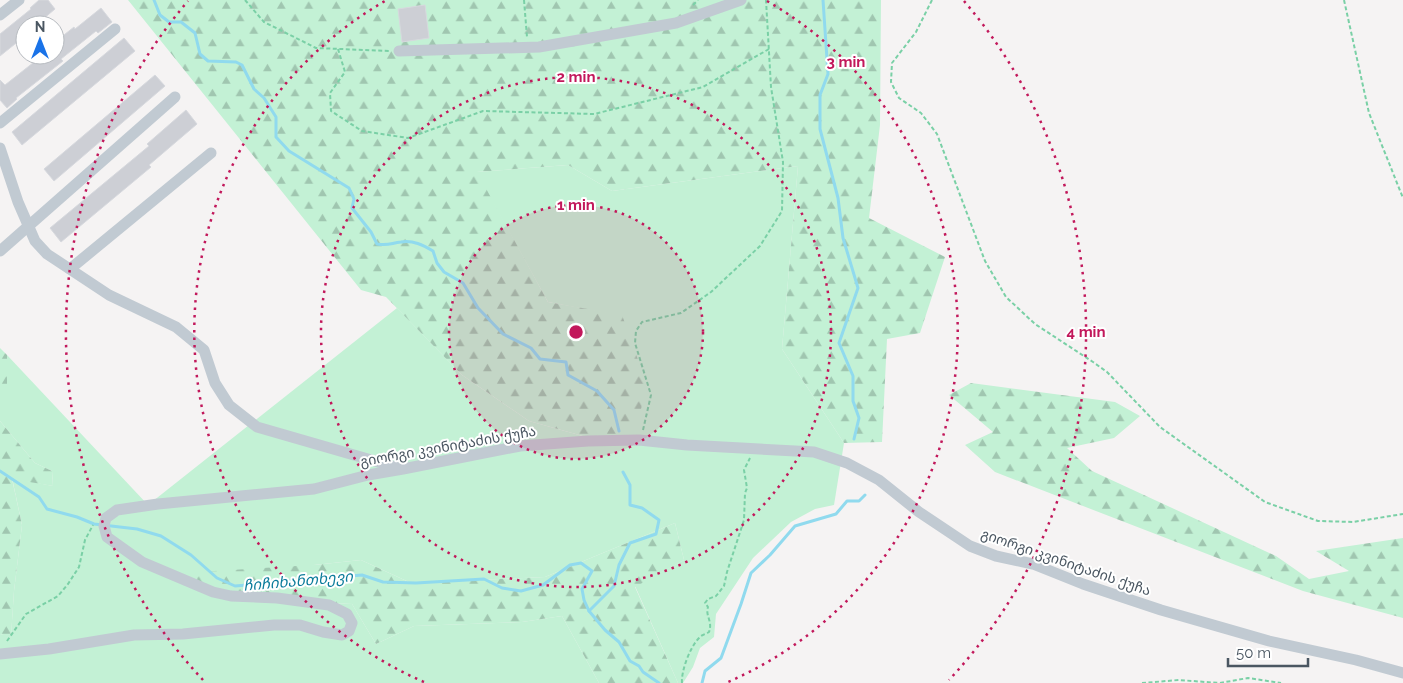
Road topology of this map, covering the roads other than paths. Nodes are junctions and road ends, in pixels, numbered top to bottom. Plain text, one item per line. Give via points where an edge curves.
1 (19, 0) edge
2 (741, 0) edge
3 (0, 15) edge
4 (115, 29) dead end
5 (399, 51) road end
6 (175, 97) dead end
7 (0, 124) edge
8 (0, 148) edge
9 (211, 153) dead end
10 (29, 226) junction
11 (0, 251) edge
12 (70, 270) junction
13 (403, 470) junction
14 (3, 649) edge
15 (1403, 673) edge

1 - 3 street
2 - 5 street via 676,23 539,47
4 - 7 street
6 - 10 street
8 - 10 street
9 - 12 street
10 - 11 street
10 - 12 street via 35,241 47,254
12 - 13 street via 109,295 176,327 204,350 215,383 229,406 257,427
13 - 14 street, გიორგი კვინიტაძის ქუჩა via 314,489 117,510 106,518 106,537 142,562 213,592 329,605 347,614 352,623 349,631 342,635 300,625 274,625 134,635 49,649
13 - 15 street, გიორგი კვინიტაძის ქუჩა via 520,446 588,441 639,440 814,452 879,480 970,546 996,556 1033,564 1169,613

